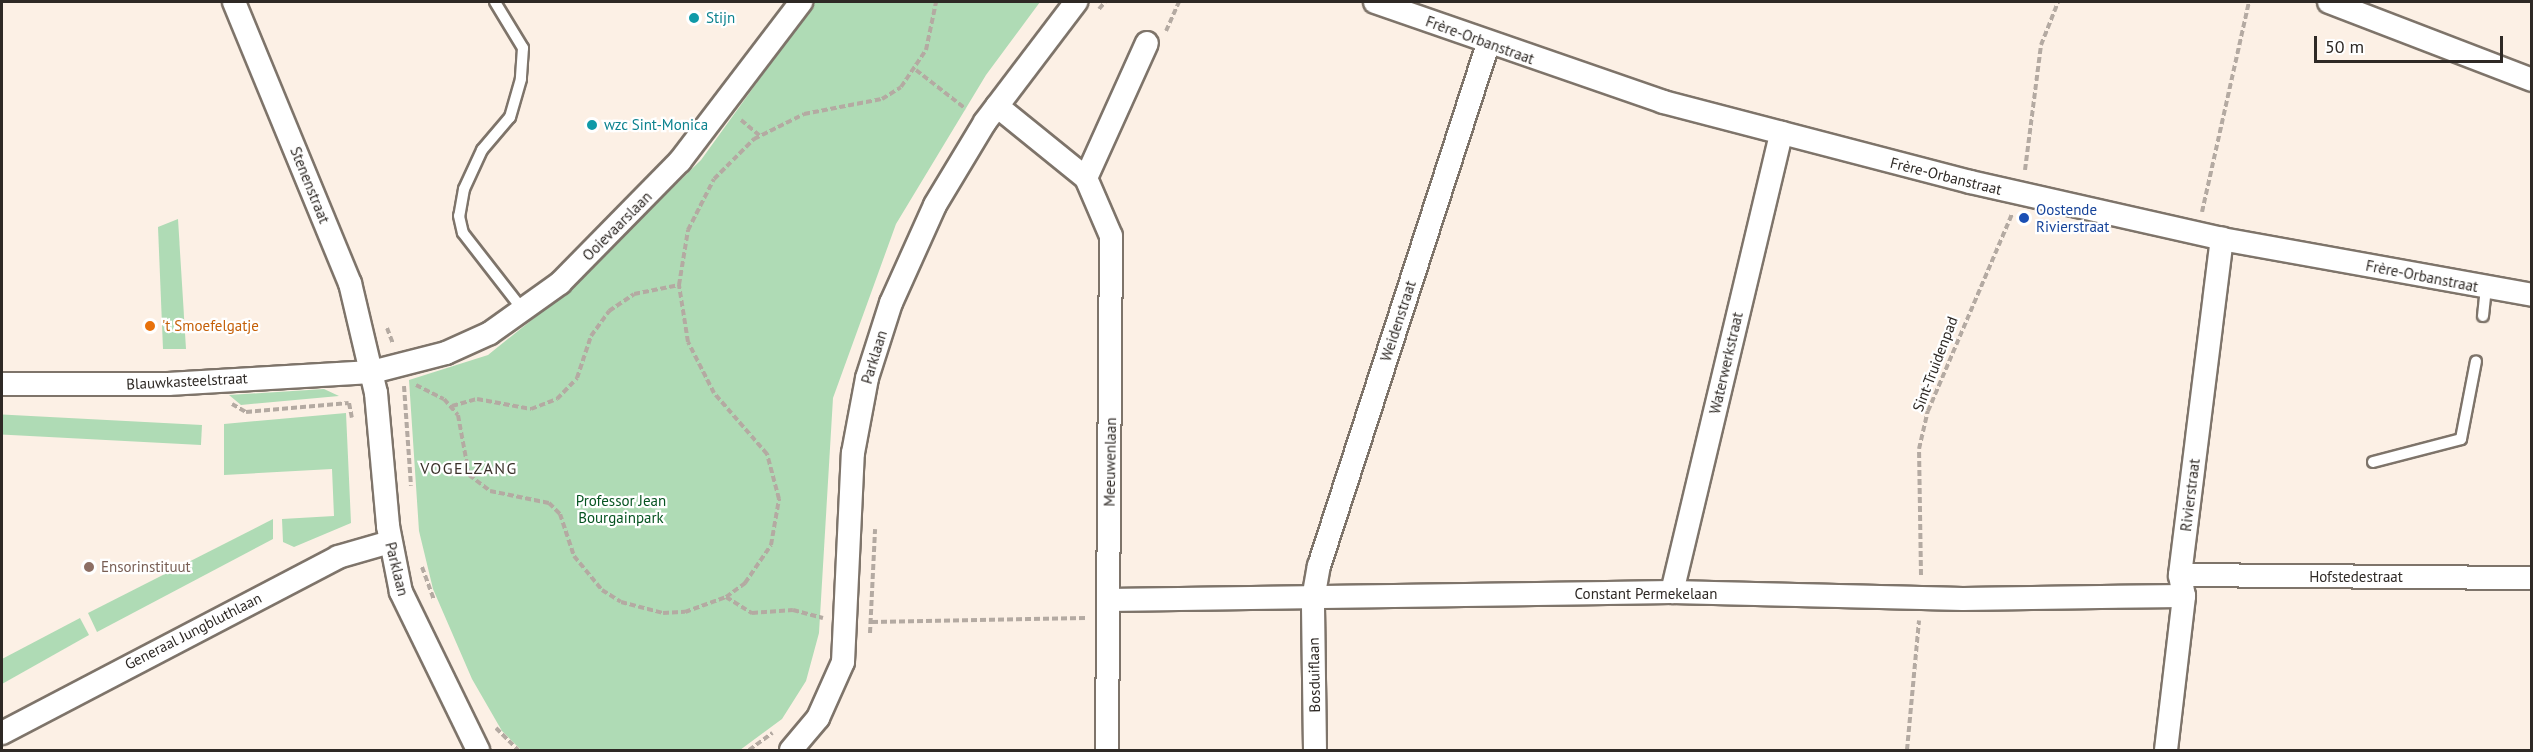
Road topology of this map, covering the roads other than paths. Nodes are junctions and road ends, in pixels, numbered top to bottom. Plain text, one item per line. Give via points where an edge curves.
1 (234, 2) edge
2 (495, 2) edge
3 (801, 2) edge
4 (1076, 2) edge
5 (1375, 2) edge
6 (2329, 2) edge
7 (1147, 43) dead end
8 (1488, 44) junction
9 (2532, 80) edge
10 (991, 114) junction
11 (1781, 133) junction
12 (1086, 178) junction
13 (2222, 239) junction
14 (2487, 288) junction
15 (2532, 295) edge
16 (523, 310) junction
17 (2483, 316) dead end
18 (2475, 361) dead end
19 (372, 372) junction
20 (2, 384) edge
21 (2373, 462) dead end
22 (390, 542) junction
23 (2532, 578) edge
24 (2182, 585) junction
25 (1672, 592) junction
26 (1313, 599) junction
27 (1108, 609) junction
28 (2, 733) edge
29 (478, 750) edge
30 (790, 750) edge
31 (1107, 750) edge
32 (1316, 750) edge
33 (2166, 750) edge

1 - 19 street, Stenenstraat via 350,283 360,343
2 - 16 lane via 522,48 521,79 510,117 482,150 464,189 459,216 463,233
3 - 16 street, Ooievaarslaan via 681,161 560,283
4 - 10 street, Parklaan
5 - 8 street, Frère-Orbanstraat
6 - 9 street
7 - 12 street
8 - 11 street, Frère-Orbanstraat via 1663,102
8 - 26 street, Weidenstraat
10 - 12 street
10 - 30 street, Parklaan via 935,206 891,303 867,378 853,453 832,692
11 - 13 street, Frère-Orbanstraat via 2020,194
11 - 25 street, Waterwerkstraat
12 - 27 street, Meeuwenlaan via 1112,247
13 - 14 street, Frère-Orbanstraat
13 - 24 street, Rivierstraat
14 - 15 street, Frère-Orbanstraat
14 - 17 lane
16 - 19 street, Ooievaarslaan via 481,337
18 - 21 lane via 2461,440
19 - 20 street, Blauwkasteelstraat via 168,384
19 - 22 street, Parklaan
22 - 28 street, Generaal Jungbluthlaan via 338,557
22 - 29 street, Parklaan via 418,636
23 - 24 street, Hofstedestraat
24 - 25 street, Constant Permekelaan via 1922,598
24 - 33 street, Rivierstraat
25 - 26 street, Constant Permekelaan
26 - 27 street, Constant Permekelaan
26 - 32 street, Bosduiflaan
27 - 31 street, Meeuwenlaan

